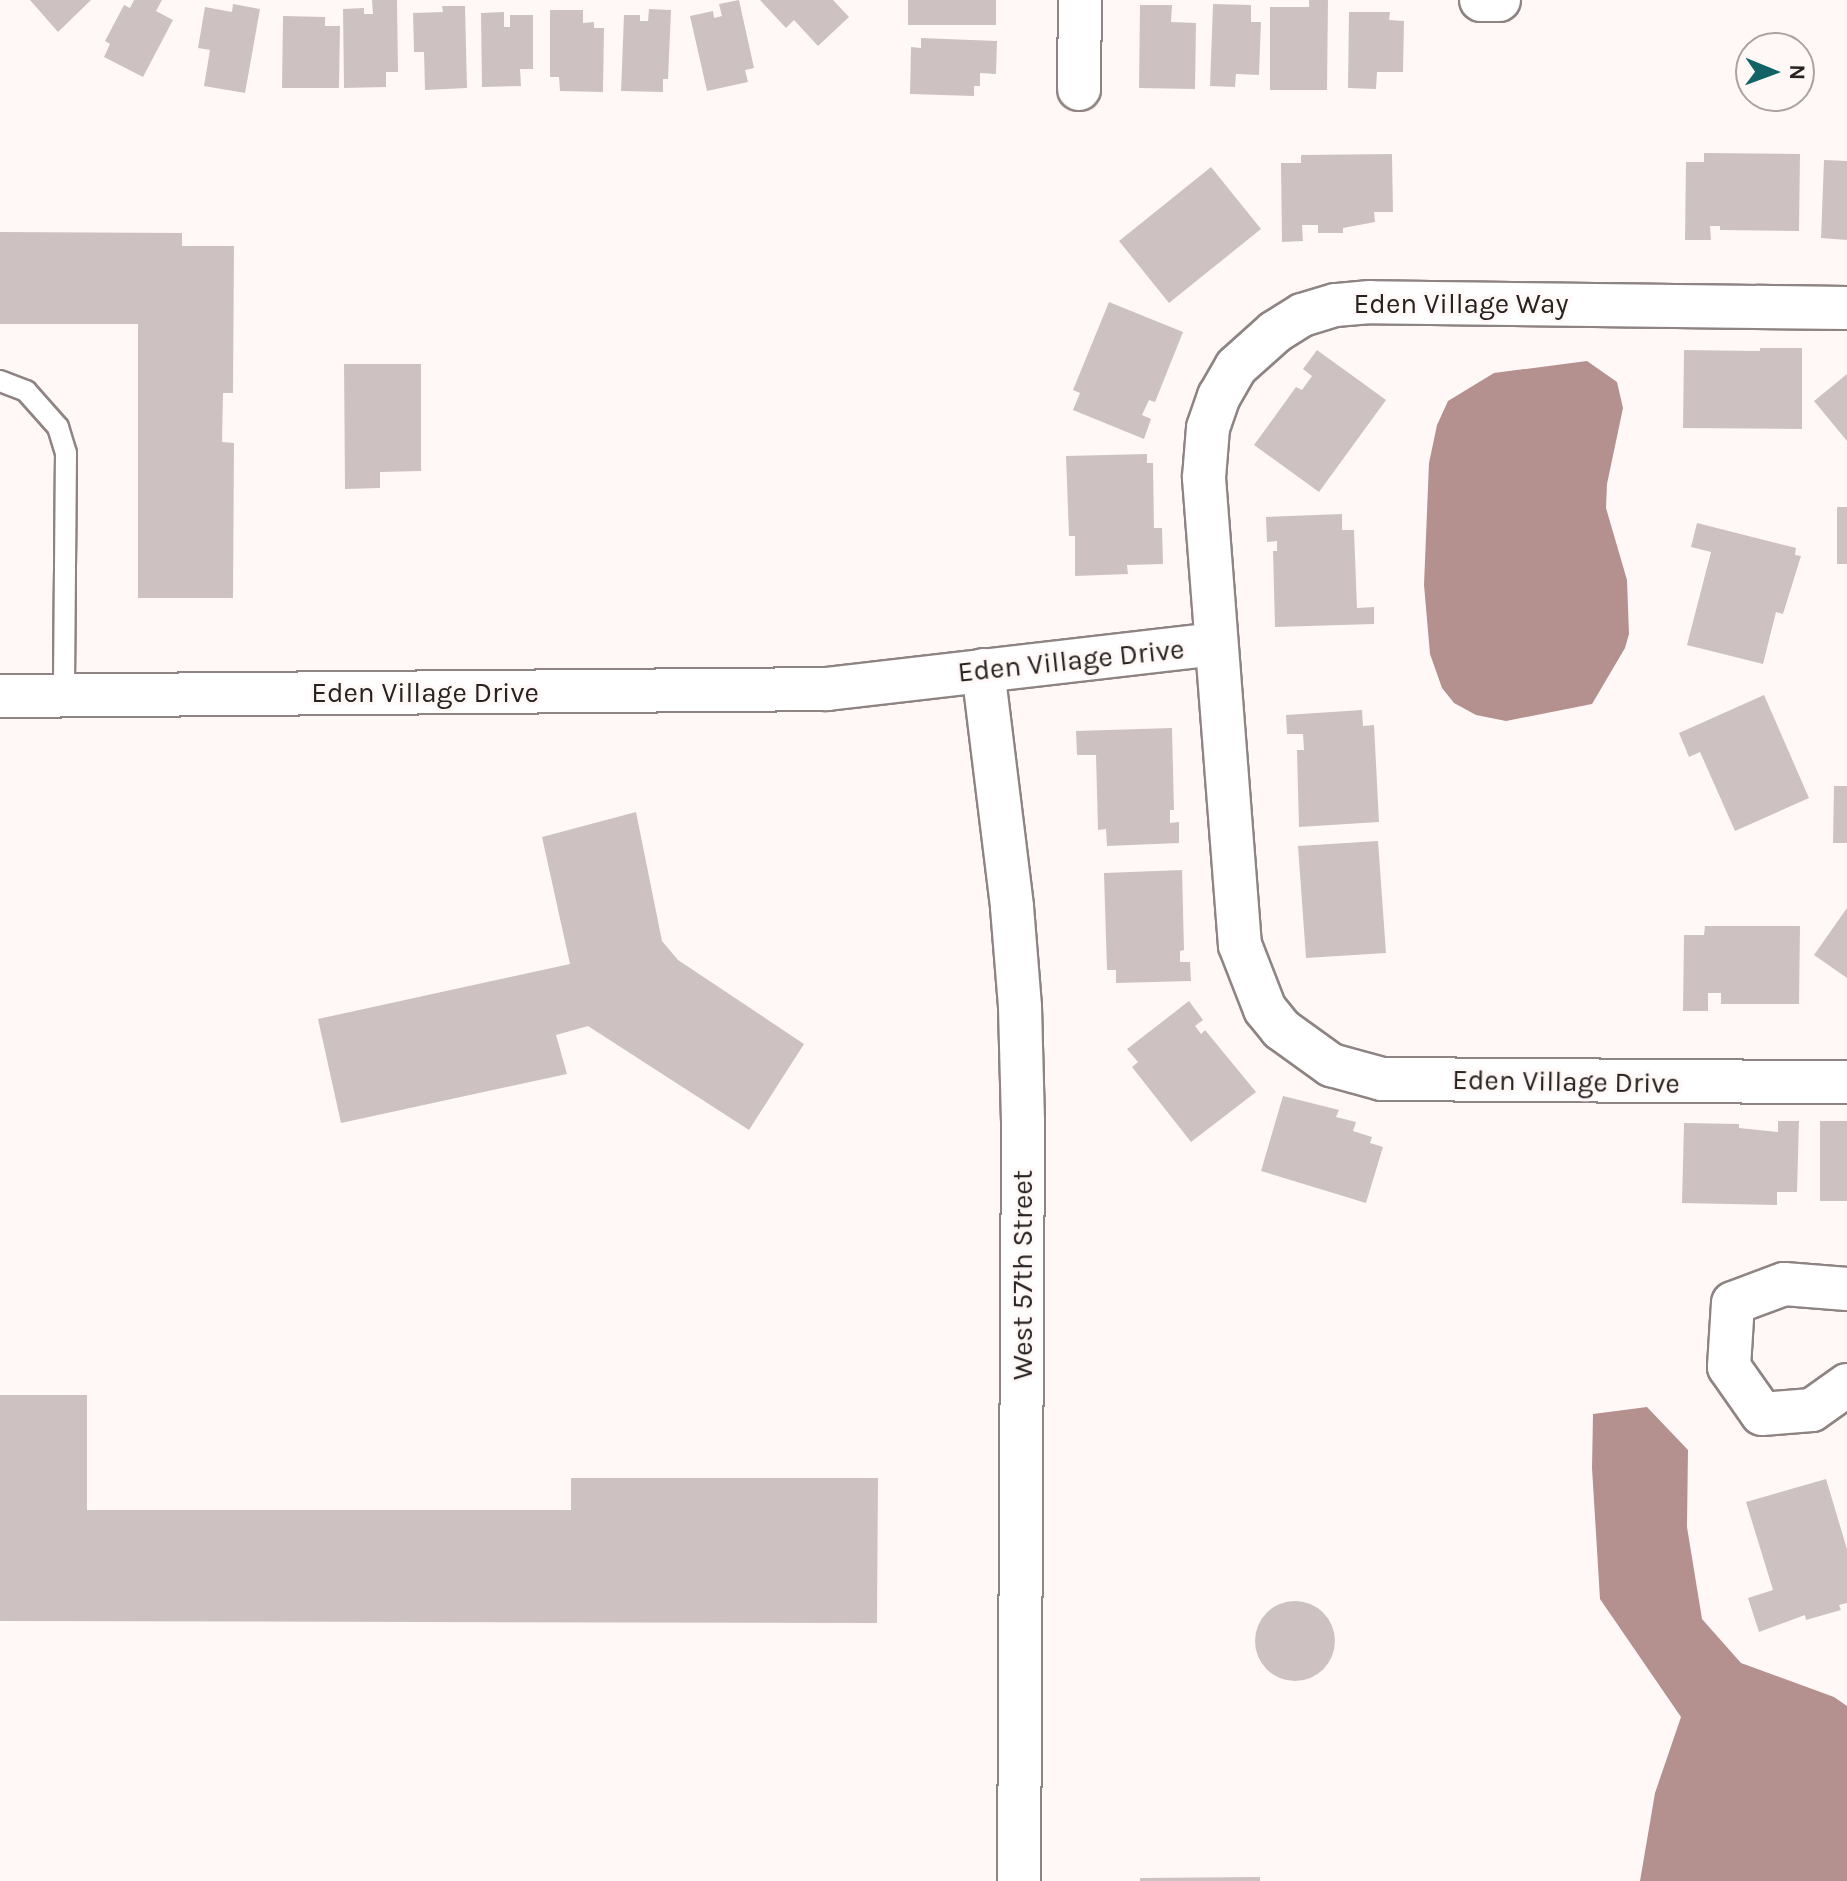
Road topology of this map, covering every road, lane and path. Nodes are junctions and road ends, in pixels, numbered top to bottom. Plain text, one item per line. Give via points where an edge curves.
1 (1080, 0) edge
2 (1481, 0) edge
3 (1499, 0) edge
4 (1079, 89) dead end
5 (1847, 308) edge
6 (0, 381) edge
7 (1215, 644) junction
8 (983, 670) junction
9 (0, 696) edge
10 (64, 696) junction
11 (1847, 1082) edge
12 (1847, 1289) edge
13 (1847, 1385) edge
14 (1019, 1881) edge

1 - 4 street
2 - 3 street
5 - 7 street, Eden Village Way via 1370,302 1302,315 1242,360 1219,396 1208,428 1204,478
6 - 10 lane via 26,391 58,427 66,453
7 - 8 street, Eden Village Drive
7 - 11 street, Eden Village Drive via 1240,945 1265,1009 1302,1047 1347,1071 1398,1080
8 - 10 street, Eden Village Drive via 827,689
8 - 14 street, West 57th Street via 1020,1007
9 - 10 street, Eden Village Drive
12 - 13 street via 1784,1284 1733,1303 1729,1367 1762,1414 1812,1410

